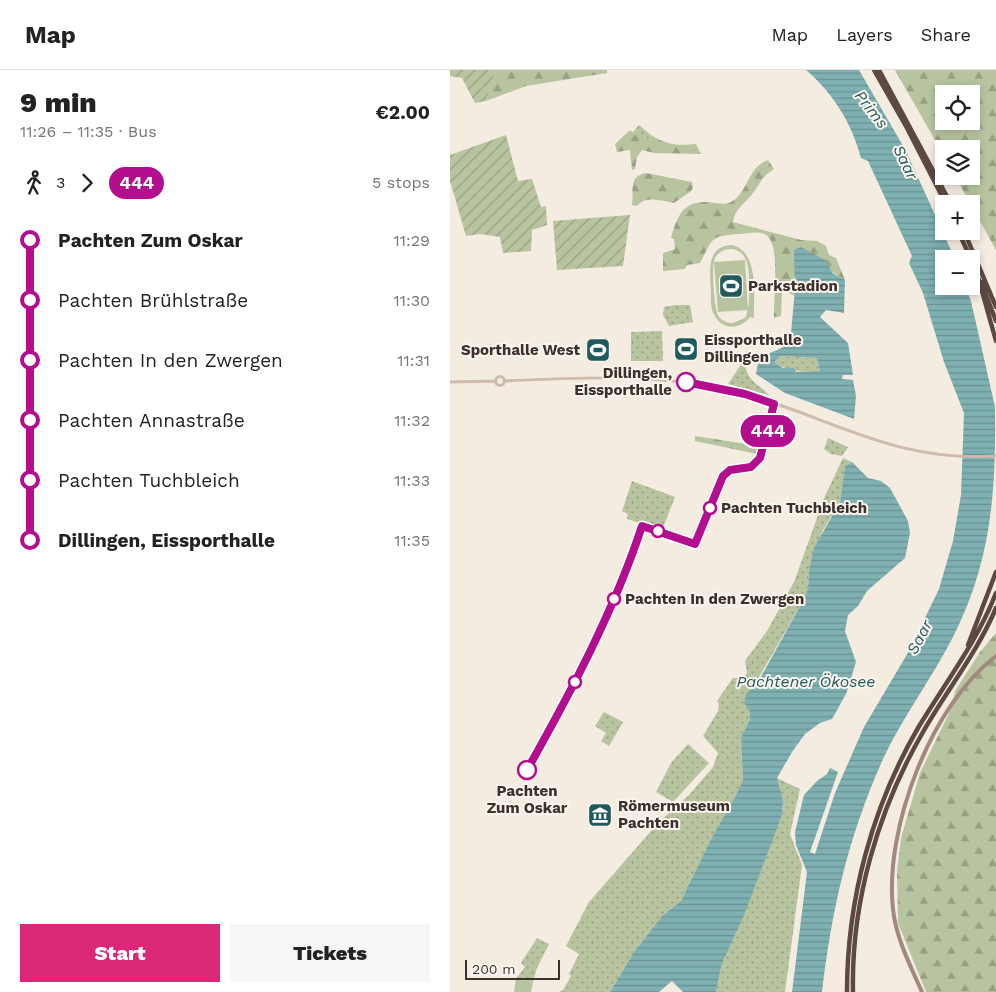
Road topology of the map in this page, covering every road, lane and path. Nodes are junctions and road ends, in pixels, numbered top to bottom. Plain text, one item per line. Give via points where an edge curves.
1 (874, 70) edge
2 (879, 70) edge
3 (941, 195) edge
4 (946, 195) edge
5 (968, 240) edge
6 (980, 280) edge
7 (980, 284) edge
8 (989, 289) junction
9 (996, 302) edge
10 (996, 307) edge
11 (996, 321) edge
12 (996, 341) edge
13 (505, 380) junction
14 (495, 381) junction
15 (450, 382) edge
16 (996, 456) edge
17 (996, 572) edge
18 (996, 593) edge
19 (996, 608) edge
20 (996, 616) edge
21 (975, 649) junction
22 (965, 654) junction
23 (996, 656) edge
24 (849, 988) edge
25 (853, 992) edge
26 (922, 992) edge

1 - 3 highway
2 - 4 highway
5 - 8 highway
6 - 11 highway
7 - 12 highway
8 - 9 highway
8 - 10 highway
13 - 14 street via 500,376
13 - 14 street via 500,385
13 - 16 street via 618,378 698,384 745,394 859,436 918,451
14 - 15 street
17 - 22 highway
18 - 22 highway
19 - 21 highway
20 - 21 highway
21 - 24 highway via 922,732 885,812 862,896
22 - 24 highway via 917,730 880,810 856,896 850,935
23 - 26 main road via 963,688 935,732 916,774 896,845 893,911 899,938
24 - 25 highway

